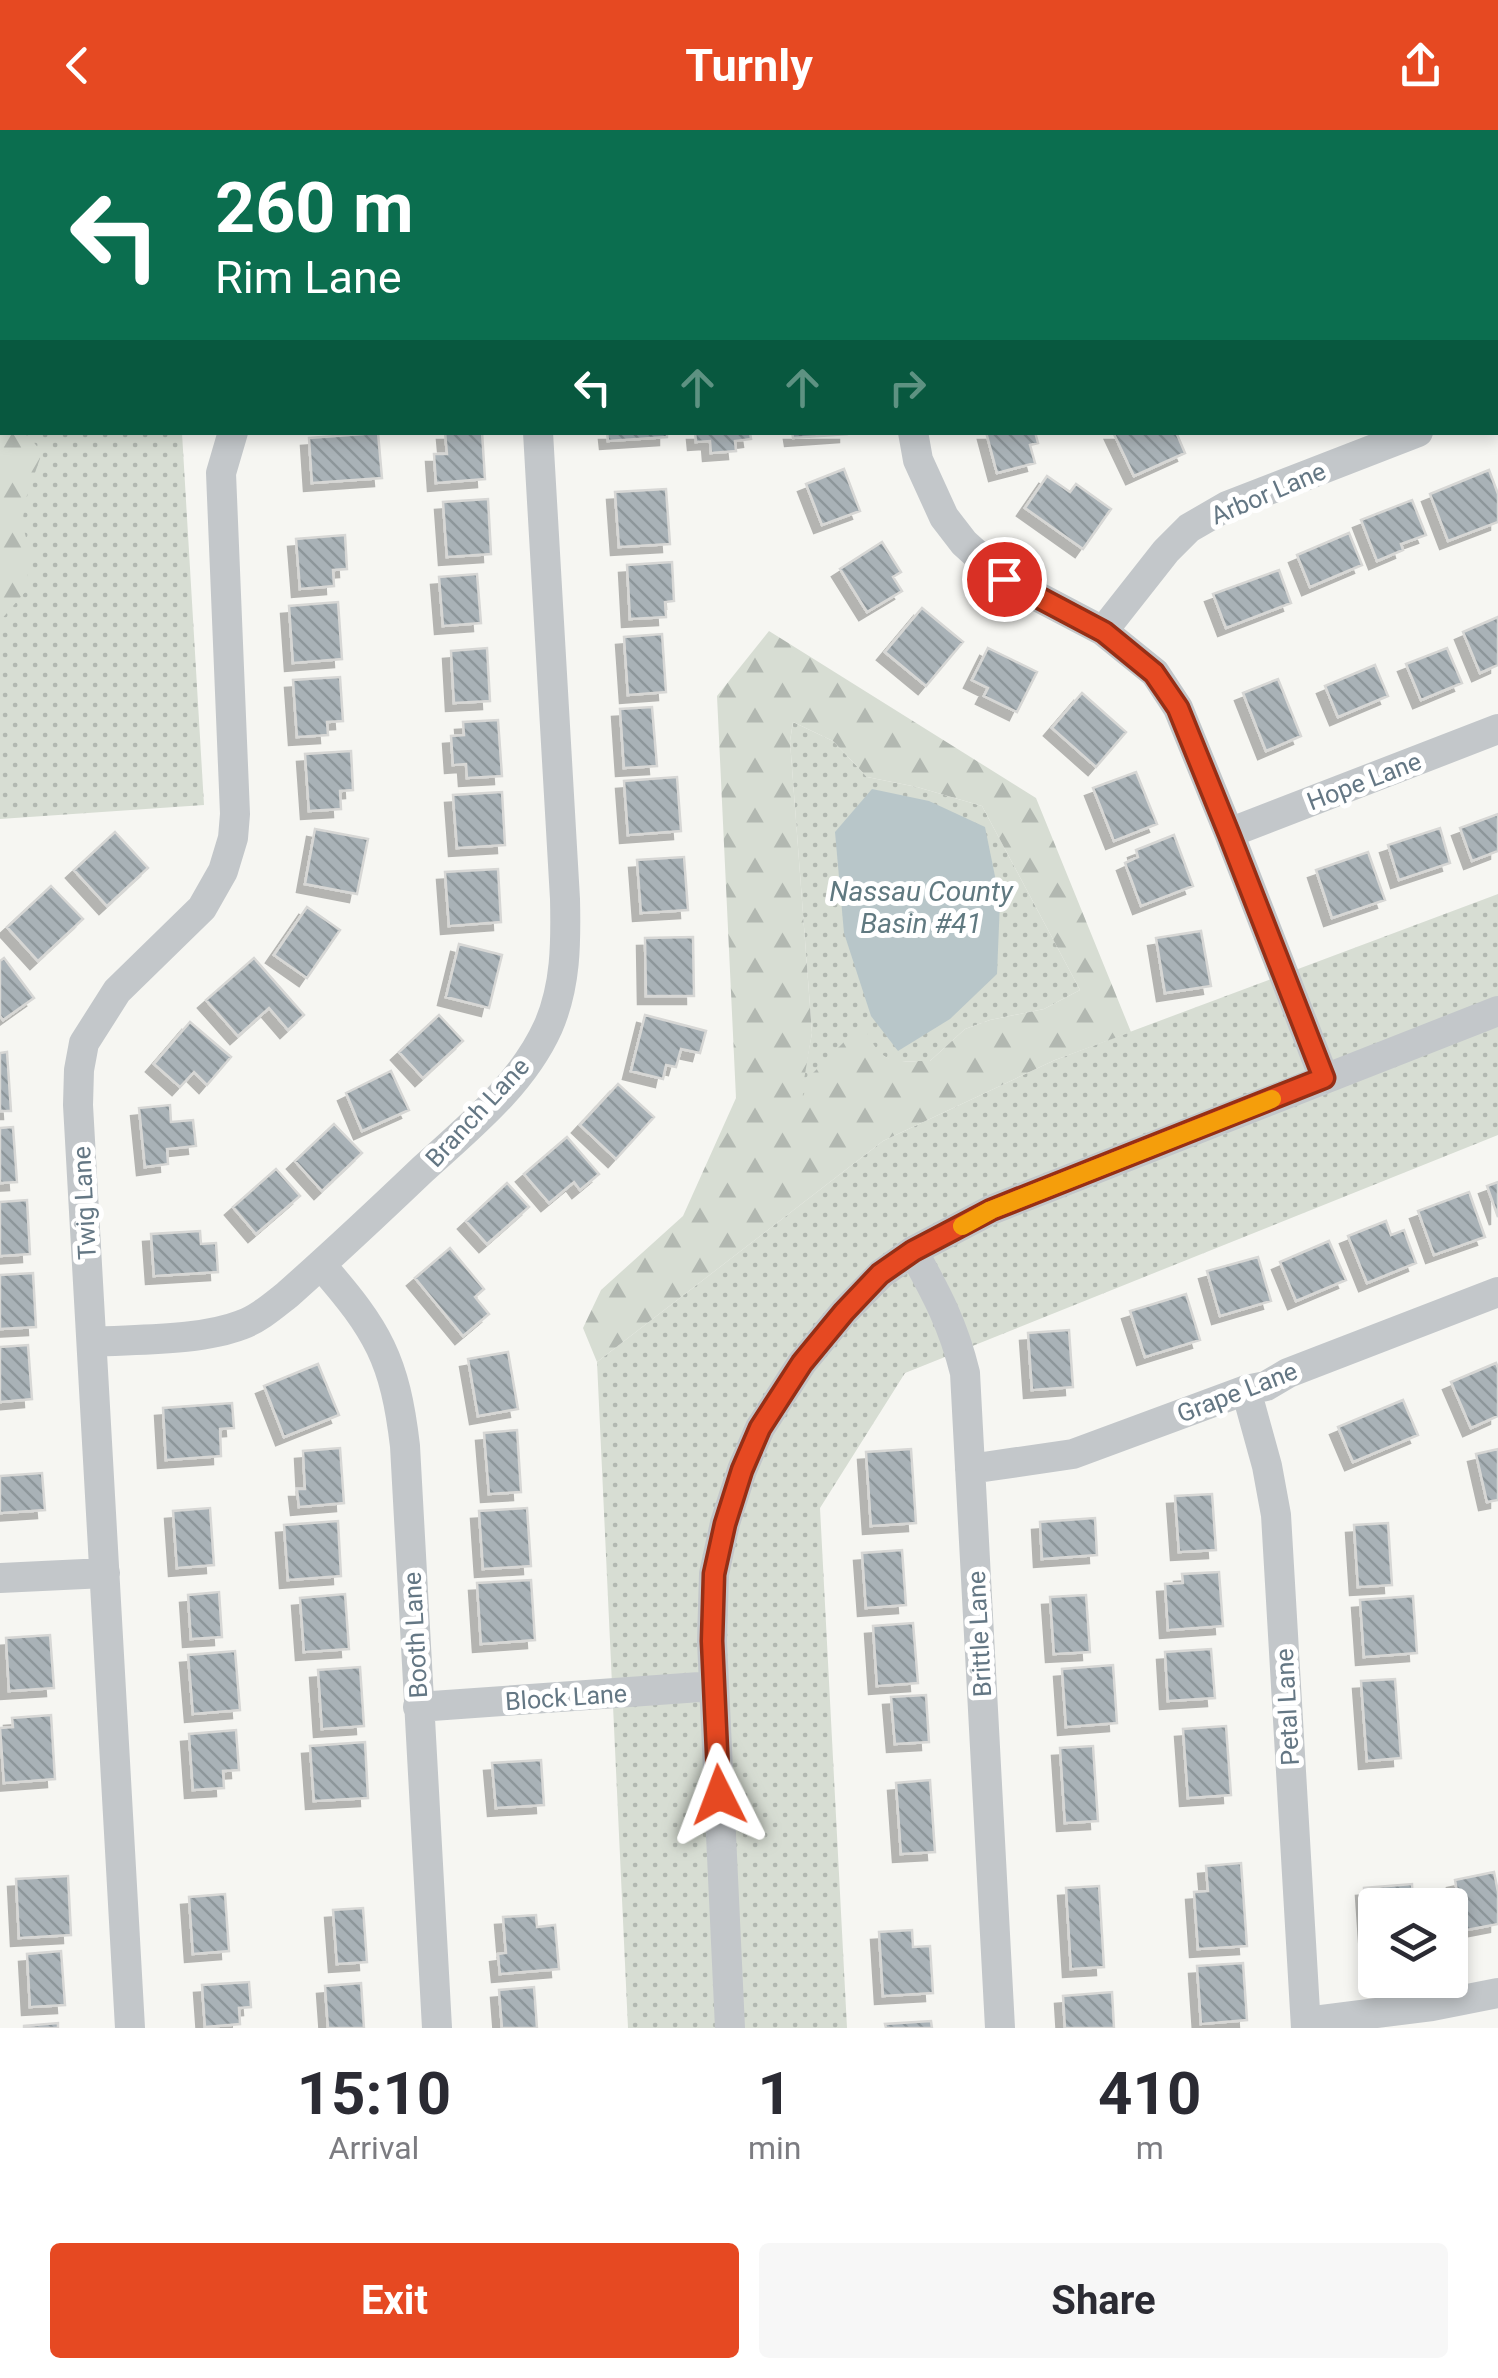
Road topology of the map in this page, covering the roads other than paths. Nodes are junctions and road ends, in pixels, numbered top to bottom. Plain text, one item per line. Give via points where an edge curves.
1 (231, 435) edge
2 (538, 435) edge
3 (913, 435) edge
4 (1410, 435) edge
5 (1104, 632) junction
6 (1498, 729) edge
7 (1229, 834) junction
8 (1498, 1011) edge
9 (1324, 1078) junction
10 (913, 1251) junction
11 (320, 1265) junction
12 (1498, 1292) edge
13 (92, 1342) junction
14 (1246, 1390) junction
15 (970, 1469) junction
16 (104, 1572) junction
17 (0, 1578) edge
18 (714, 1686) junction
19 (418, 1708) junction
20 (1498, 1993) edge
21 (1306, 2025) edge
22 (130, 2028) edge
23 (437, 2028) edge
24 (730, 2028) edge
25 (1000, 2028) edge

1 - 13 street, Twig Lane via 220,473 233,838 202,908 116,991 84,1043 78,1105
2 - 11 street, Branch Lane via 565,899 561,988 548,1028 520,1074
3 - 5 street via 944,517 964,543 1004,579
4 - 5 street, Arbor Lane via 1227,506 1189,528
5 - 7 street via 1154,673 1178,708
6 - 7 street, Hope Lane
7 - 9 street
8 - 9 street
9 - 10 street via 991,1210
10 - 15 street, Brittle Lane via 944,1307 965,1373
10 - 18 street via 844,1312 760,1428 714,1574
11 - 13 street, Branch Lane via 242,1325
11 - 19 street, Booth Lane via 375,1334 400,1402
12 - 14 street, Grape Lane
13 - 16 street, Twig Lane
14 - 15 street, Grape Lane via 1072,1454
14 - 21 street, Petal Lane via 1276,1515
15 - 25 street, Brittle Lane
16 - 17 street
16 - 22 street, Twig Lane
18 - 19 street, Block Lane
18 - 24 street
19 - 23 street, Booth Lane
20 - 21 street

